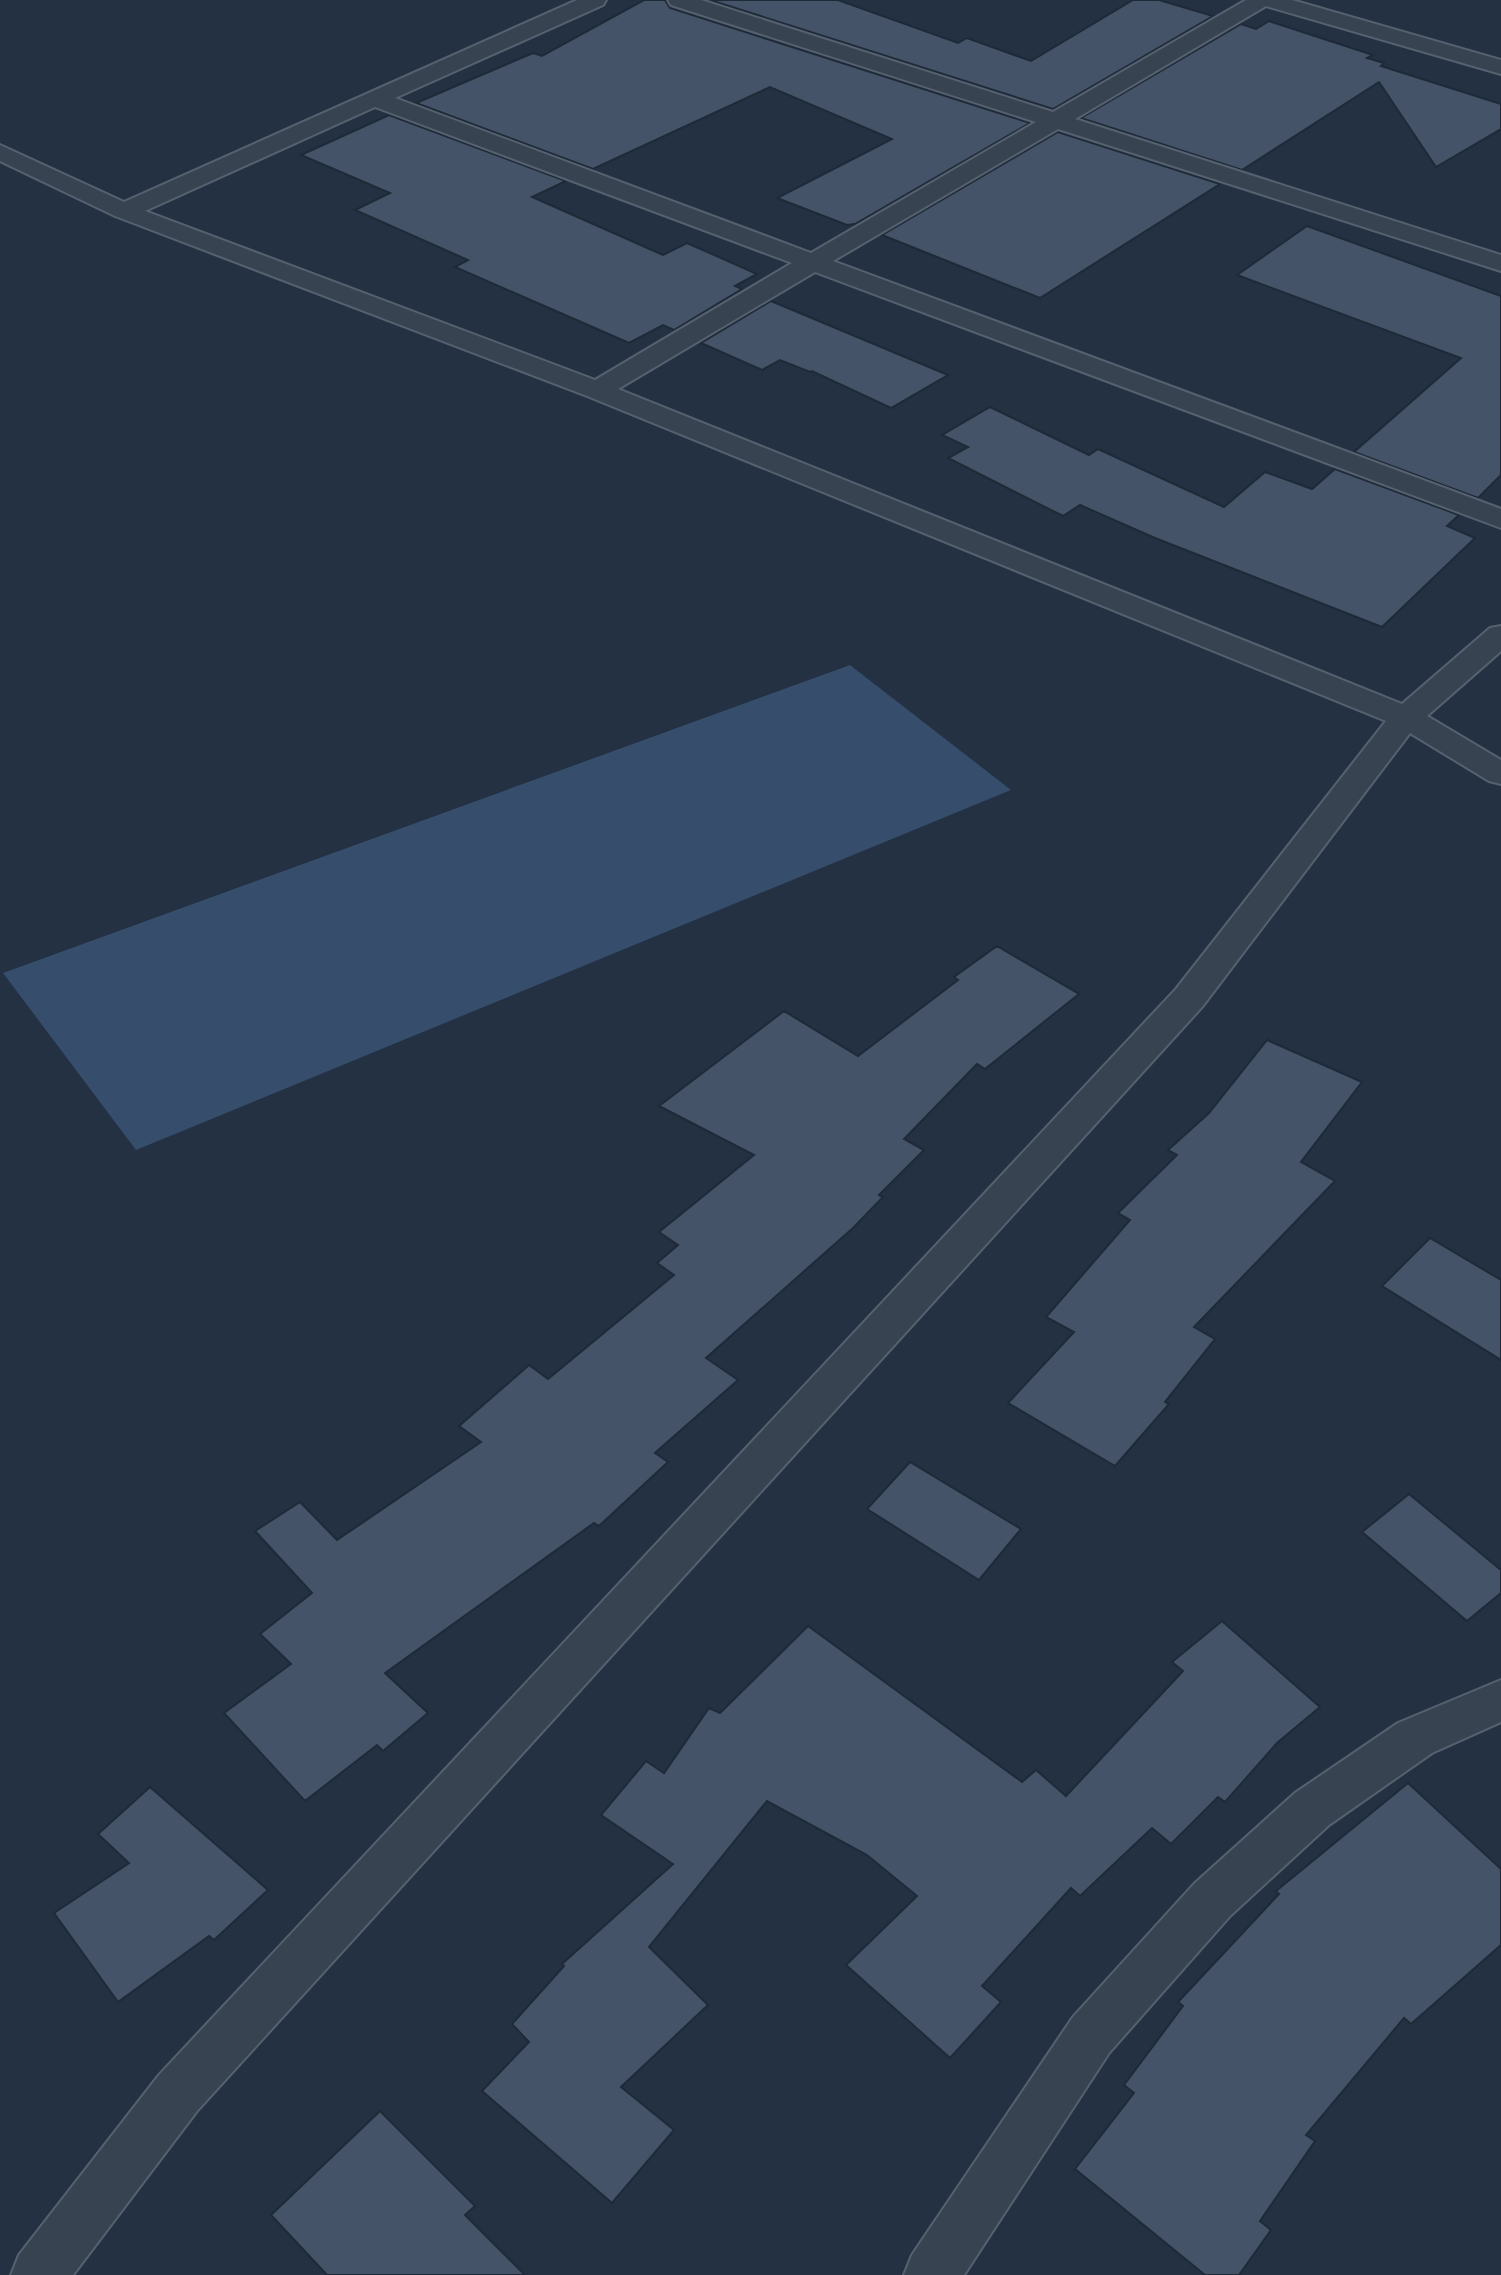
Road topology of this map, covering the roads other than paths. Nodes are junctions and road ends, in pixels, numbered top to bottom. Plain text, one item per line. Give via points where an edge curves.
1 (595, 0) edge
2 (680, 0) edge
3 (1261, 0) edge
4 (1268, 0) edge
5 (1501, 66) edge
6 (375, 99) junction
7 (1059, 120) junction
8 (0, 152) edge
9 (124, 211) junction
10 (811, 261) junction
11 (1501, 263) edge
12 (597, 390) junction
13 (1501, 519) edge
14 (1501, 635) edge
15 (1406, 717) junction
16 (1501, 774) edge
17 (1501, 1700) edge
18 (38, 2275) edge
19 (932, 2275) edge

1 - 6 street
2 - 7 street
3 - 7 street
4 - 5 street
6 - 9 street
6 - 10 street
7 - 10 street
7 - 11 street
8 - 9 street
9 - 12 street
10 - 12 street
10 - 13 street
12 - 15 street
14 - 15 street
15 - 16 street
15 - 18 street via 1189,999 178,2093
17 - 19 street via 1415,1738 1312,1809 1212,1900 1091,2035

